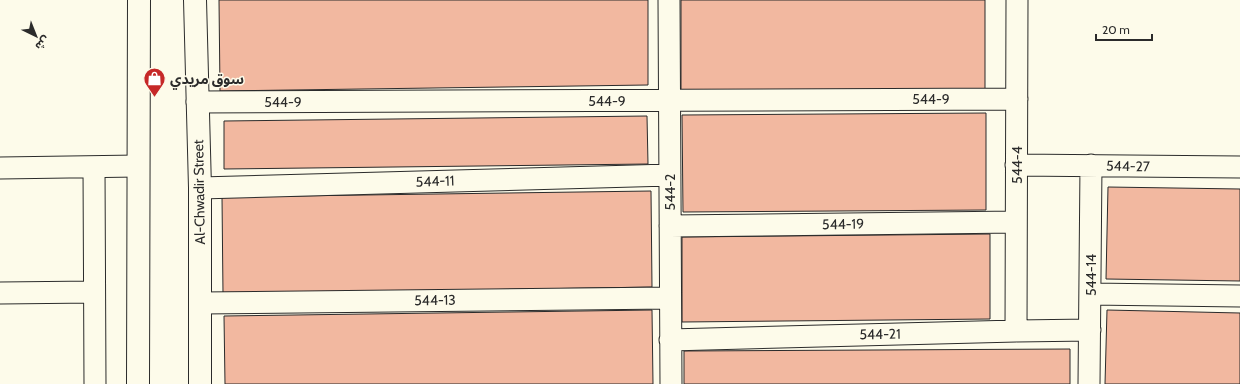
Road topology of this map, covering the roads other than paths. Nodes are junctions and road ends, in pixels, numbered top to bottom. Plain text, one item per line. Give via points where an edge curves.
1 (139, 0) edge
2 (195, 0) edge
3 (669, 0) edge
4 (1017, 0) edge
5 (1017, 99) junction
6 (670, 100) junction
7 (197, 102) junction
8 (1016, 164) junction
9 (1091, 165) junction
10 (138, 166) junction
11 (1240, 166) edge
12 (94, 167) junction
13 (0, 168) edge
14 (670, 175) junction
15 (200, 188) junction
16 (1016, 222) junction
17 (670, 226) junction
18 (94, 292) junction
19 (0, 293) edge
20 (1091, 294) junction
21 (1240, 296) edge
22 (670, 298) junction
23 (200, 303) junction
24 (1090, 330) junction
25 (1016, 331) junction
26 (670, 340) junction
27 (95, 384) edge
28 (138, 384) edge
29 (200, 384) edge
30 (671, 384) edge
31 (1089, 384) edge

1 - 10 main road
2 - 7 main road, Al-Chwadir Street
3 - 6 street, 544-2
4 - 5 street, 544-4
5 - 6 street, 544-9
5 - 8 street, 544-4
6 - 7 street, 544-9
6 - 14 street, 544-2
7 - 15 main road, Al-Chwadir Street
8 - 9 street, 544-27
8 - 16 street, 544-4
9 - 11 street, 544-27
9 - 20 street, 544-14
10 - 12 street
10 - 28 main road
12 - 13 street
12 - 18 street
14 - 15 street, 544-11
14 - 17 street, 544-2
15 - 23 main road, Al-Chwadir Street
16 - 17 street, 544-19
16 - 25 street, 544-4
17 - 22 street, 544-2
18 - 19 street
18 - 27 street
20 - 21 street
20 - 24 street, 544-14
22 - 23 street, 544-13
22 - 26 street, 544-2
23 - 29 main road, Al-Chwadir Street
24 - 25 street, 544-21
24 - 31 street, 544-14
25 - 26 street, 544-21
26 - 30 street, 544-2

